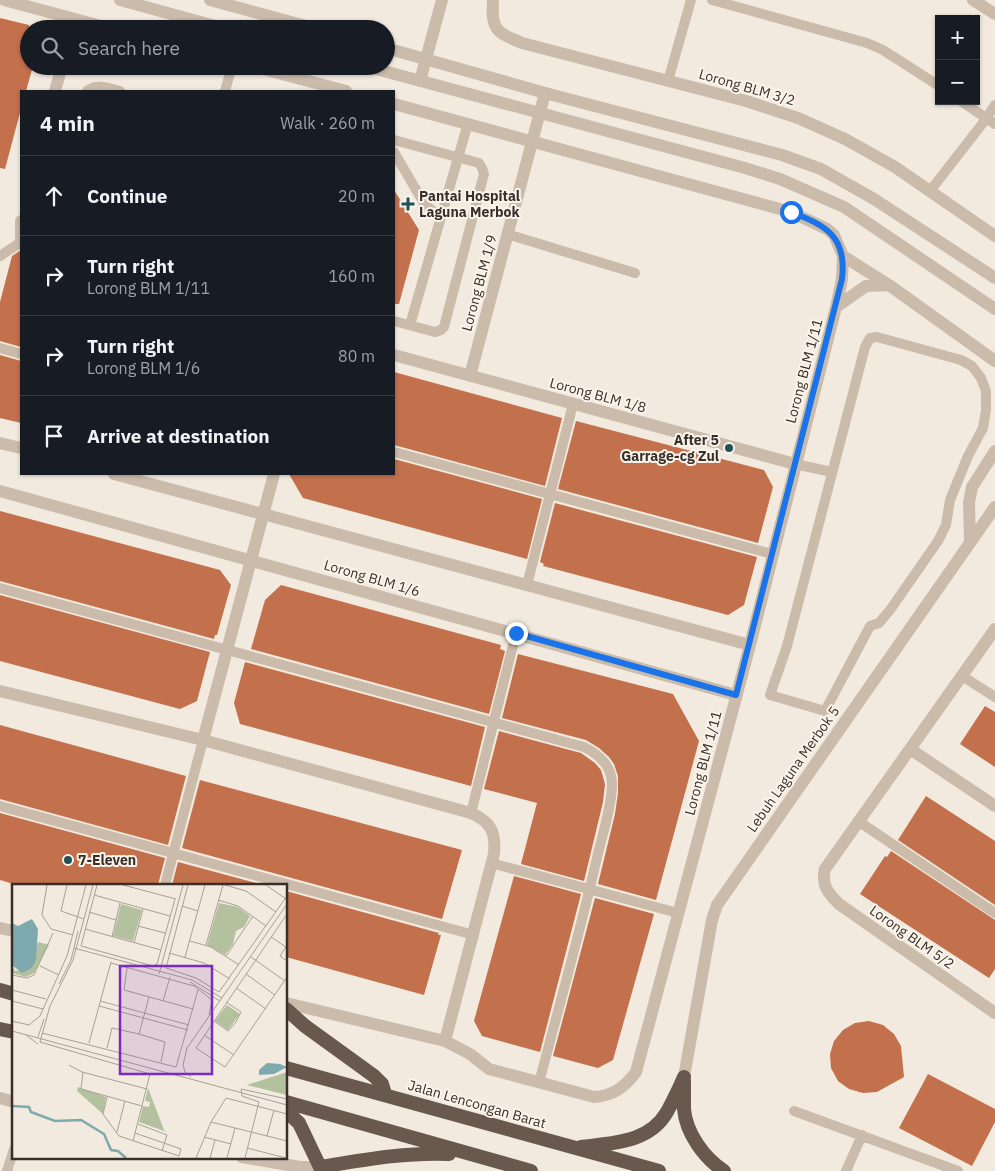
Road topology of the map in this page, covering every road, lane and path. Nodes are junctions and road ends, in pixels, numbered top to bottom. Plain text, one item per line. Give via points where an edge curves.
1 (4, 0) edge
2 (120, 0) edge
3 (210, 0) edge
4 (442, 0) edge
5 (493, 0) edge
6 (690, 0) edge
7 (712, 0) edge
8 (973, 0) edge
9 (995, 14) edge
10 (62, 20) edge
11 (193, 20) edge
12 (284, 20) edge
13 (395, 50) edge
14 (426, 58) junction
15 (395, 74) edge
16 (59, 75) edge
17 (229, 75) edge
18 (286, 75) edge
19 (420, 81) junction
20 (668, 81) junction
21 (935, 83) edge
22 (55, 90) edge
23 (89, 90) edge
24 (116, 90) edge
25 (225, 90) edge
26 (342, 90) edge
27 (545, 93) junction
28 (395, 104) edge
29 (967, 105) edge
30 (995, 105) edge
31 (540, 112) junction
32 (991, 121) edge
33 (468, 124) junction
34 (395, 140) edge
35 (532, 141) junction
36 (395, 154) edge
37 (458, 157) junction
38 (930, 190) junction
39 (441, 216) junction
40 (507, 234) junction
41 (995, 236) edge
42 (20, 243) edge
43 (0, 256) edge
44 (843, 256) junction
45 (635, 273) dead end
46 (995, 278) edge
47 (889, 285) junction
48 (836, 306) junction
49 (995, 309) edge
50 (395, 321) edge
51 (410, 325) junction
52 (0, 348) edge
53 (20, 354) edge
54 (395, 355) edge
55 (995, 361) edge
56 (470, 376) junction
57 (573, 404) junction
58 (0, 442) edge
59 (20, 448) edge
60 (995, 451) edge
61 (395, 452) edge
62 (795, 464) junction
63 (832, 472) junction
64 (118, 475) edge
65 (274, 475) edge
66 (0, 491) edge
67 (550, 495) junction
68 (995, 507) edge
69 (263, 515) junction
70 (970, 542) junction
71 (772, 554) junction
72 (252, 560) junction
73 (527, 586) junction
74 (0, 588) edge
75 (995, 629) edge
76 (516, 633) junction
77 (750, 645) junction
78 (227, 650) junction
79 (962, 676) junction
80 (0, 691) edge
81 (736, 695) junction
82 (995, 697) edge
83 (494, 722) junction
84 (203, 740) junction
85 (910, 749) junction
86 (0, 806) edge
87 (995, 806) edge
88 (471, 813) junction
89 (858, 821) junction
90 (173, 854) junction
91 (491, 863) junction
92 (165, 884) edge
93 (284, 884) edge
94 (288, 885) edge
95 (590, 890) junction
96 (678, 913) junction
97 (995, 913) edge
98 (474, 935) junction
99 (288, 1003) edge
100 (288, 1012) edge
101 (995, 1013) edge
102 (445, 1041) junction
103 (288, 1069) edge
104 (684, 1077) junction
105 (539, 1083) junction
106 (385, 1094) junction
107 (288, 1103) edge
108 (794, 1111) dead end
109 (288, 1113) edge
110 (862, 1135) junction
111 (573, 1148) junction
112 (12, 1155) edge
113 (474, 1155) junction
114 (242, 1158) edge
115 (246, 1158) edge
116 (320, 1169) edge
117 (7, 1171) edge
118 (262, 1171) edge
119 (531, 1171) edge
120 (659, 1171) edge
121 (724, 1171) edge
122 (846, 1171) edge
123 (958, 1171) edge

1 - 10 street
2 - 11 street
3 - 12 street
4 - 14 street
5 - 20 street, Lorong BLM 3/2 via 493,21 496,30 503,35 522,43
6 - 20 lane
7 - 21 lane via 867,43
8 - 9 street
13 - 14 street
14 - 19 street
14 - 27 street
15 - 19 street
16 - 22 street
17 - 25 lane
18 - 26 street
19 - 31 street
20 - 38 street, Lorong BLM 3/2 via 798,118 875,155
23 - 24 lane via 95,86
27 - 31 street, Lorong BLM 1/9
27 - 46 street via 782,155 821,169 874,199
28 - 33 street
29 - 32 lane
30 - 32 lane
31 - 35 street, Lorong BLM 1/9
31 - 49 street via 745,168 812,192 844,207
32 - 38 lane
33 - 35 street
33 - 37 lane
34 - 37 lane
35 - 40 street, Lorong BLM 1/9
35 - 44 street via 791,212 827,229
36 - 39 lane via 425,205
37 - 39 lane
37 - 51 lane via 478,164 484,174 444,327 436,332
38 - 41 street, Lorong BLM 3/2
39 - 51 lane
40 - 45 lane
40 - 56 street, Lorong BLM 1/9
42 - 43 lane
44 - 47 street
44 - 48 street, Lorong BLM 1/11
47 - 48 street via 866,286
47 - 55 street
48 - 62 street, Lorong BLM 1/11
50 - 51 lane
52 - 53 lane
54 - 56 street, Lorong BLM 1/8
56 - 57 street, Lorong BLM 1/8
57 - 62 street, Lorong BLM 1/8
57 - 67 lane
58 - 59 street
60 - 70 street via 972,487
61 - 67 lane
62 - 63 lane
62 - 71 street, Lorong BLM 1/11
63 - 63 lane via 787,646 770,695 825,711 870,626 879,624 890,610 946,525 950,500 983,428 986,391 981,378 972,366 961,360 896,341 870,338 864,347
64 - 69 street
65 - 69 street
66 - 72 street, Lorong BLM 1/6
67 - 71 lane
67 - 73 lane
68 - 70 street, Lebuh Laguna Merbok 5
69 - 72 street
69 - 73 street
70 - 104 street, Lebuh Laguna Merbok 5 via 717,905
71 - 77 street, Lorong BLM 1/11
72 - 76 street, Lorong BLM 1/6
72 - 78 street
73 - 77 street
74 - 78 lane
75 - 79 street
76 - 81 street, Lorong BLM 1/6
76 - 83 lane
77 - 81 street, Lorong BLM 1/11
78 - 83 lane
78 - 84 street
79 - 82 lane
79 - 85 street
80 - 84 street
81 - 96 street, Lorong BLM 1/11
83 - 88 lane
83 - 95 lane via 584,747 597,753 609,767 612,783 609,806
84 - 88 street
84 - 90 lane
85 - 87 street
85 - 89 street
86 - 90 lane
88 - 91 street via 488,824 493,834 495,844
89 - 97 lane
89 - 101 street, Lorong BLM 5/2 via 825,869 824,886 829,894
90 - 92 lane
90 - 93 lane
91 - 95 lane
91 - 98 street
94 - 98 lane
95 - 96 lane
95 - 105 lane
96 - 105 street, Lorong BLM 1/11 via 636,1072 629,1081 605,1096 594,1097
98 - 102 street
99 - 102 street, Lorong BLM 1/11
100 - 106 highway via 374,1076 382,1084
102 - 105 street, Lorong BLM 1/11 via 489,1069
103 - 106 highway, Jalan Lencongan Barat
104 - 111 highway via 666,1113 644,1135 620,1143
104 - 121 highway via 684,1111 692,1134 701,1151
106 - 111 highway, Jalan Lencongan Barat
107 - 113 highway
108 - 110 lane
109 - 116 highway via 299,1123
110 - 122 lane
110 - 123 lane
111 - 120 highway, Jalan Lencongan Barat
112 - 117 lane
113 - 116 highway via 422,1152
113 - 119 highway
114 - 118 street
115 - 116 street

